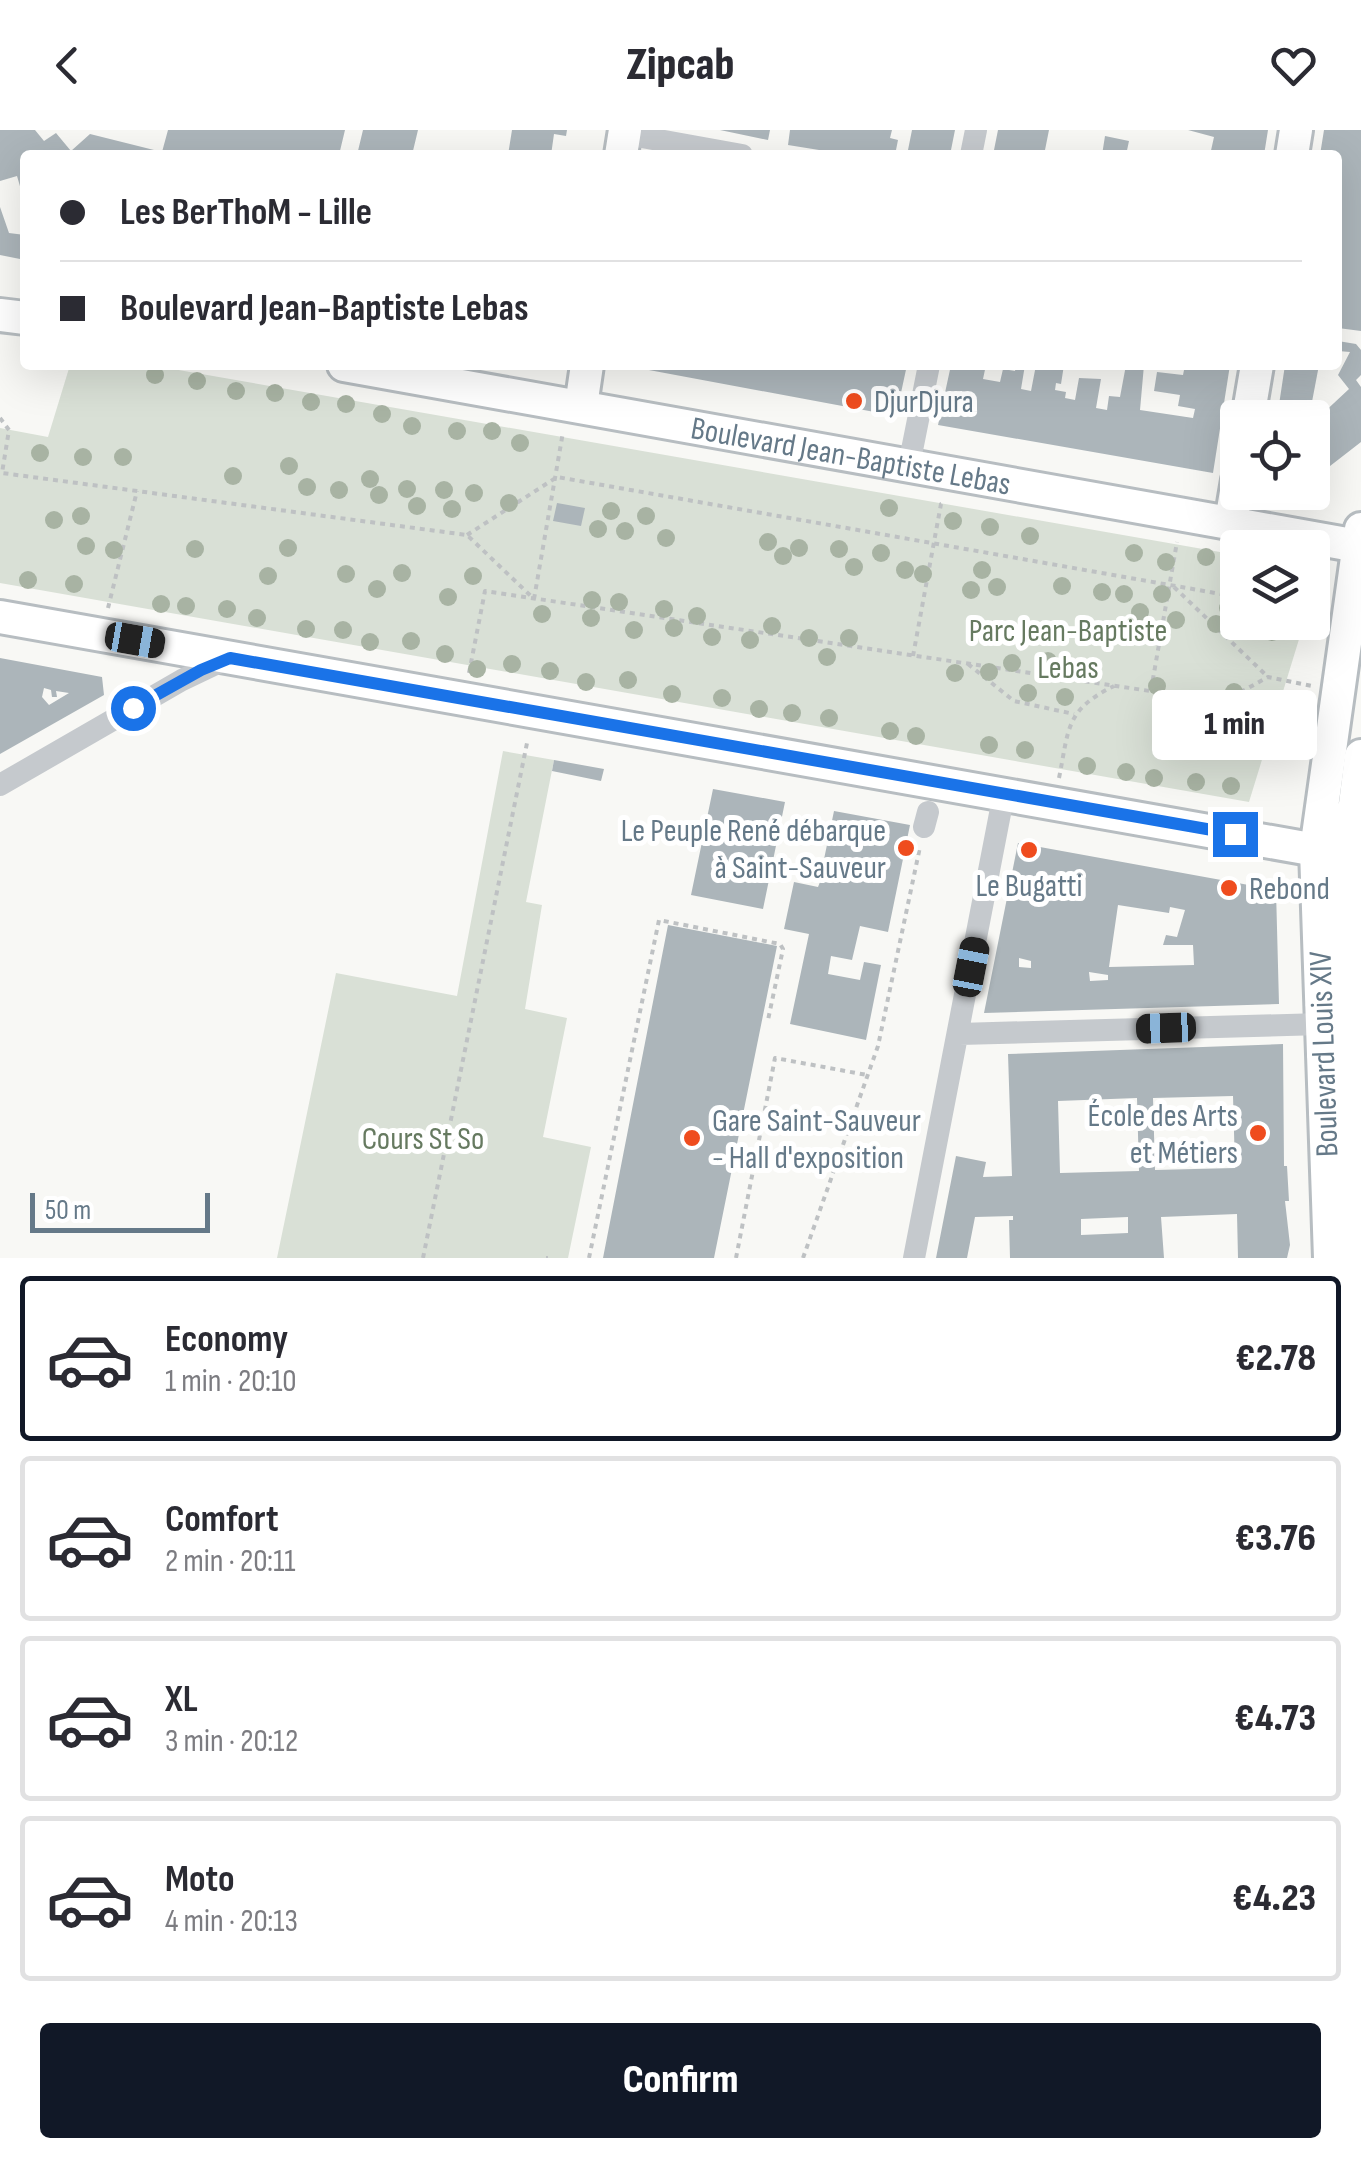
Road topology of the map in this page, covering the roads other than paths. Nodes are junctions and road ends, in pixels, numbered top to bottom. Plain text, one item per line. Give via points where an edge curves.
1 (624, 140) edge
2 (703, 150) edge
3 (373, 370) edge
4 (584, 370) edge
5 (928, 370) edge
6 (1255, 370) edge
7 (1251, 400) edge
8 (567, 404) junction
9 (909, 465) junction
10 (1233, 510) edge
11 (1231, 522) junction
12 (1360, 541) edge
13 (0, 617) edge
14 (1361, 638) edge
15 (230, 658) junction
16 (1338, 678) edge
17 (1361, 756) edge
18 (0, 785) edge
19 (1004, 793) junction
20 (1352, 813) junction
21 (1316, 850) junction
22 (1353, 928) edge
23 (1322, 1024) junction
24 (958, 1034) junction
25 (914, 1258) edge
26 (1330, 1258) edge
27 (1358, 1258) edge

1 - 2 street
3 - 8 main road, Boulevard Jean-Baptiste Lebas
4 - 8 main road
5 - 9 street
6 - 7 main road
8 - 9 main road, Boulevard Jean-Baptiste Lebas
9 - 11 main road, Boulevard Jean-Baptiste Lebas
10 - 11 main road
11 - 12 main road, Boulevard Jean-Baptiste Lebas
12 - 16 main road
13 - 15 main road
14 - 16 main road
15 - 18 street
15 - 19 main road
16 - 21 main road, Boulevard Louis XIV
17 - 20 main road, Boulevard Louis XIV
19 - 21 main road
19 - 24 street
20 - 21 main road via 1343,836
20 - 22 main road, Boulevard Louis XIV via 1345,885
21 - 23 main road, Boulevard Louis XIV
22 - 27 main road, Boulevard Louis XIV
23 - 24 street
23 - 26 main road, Boulevard Louis XIV
24 - 25 street

